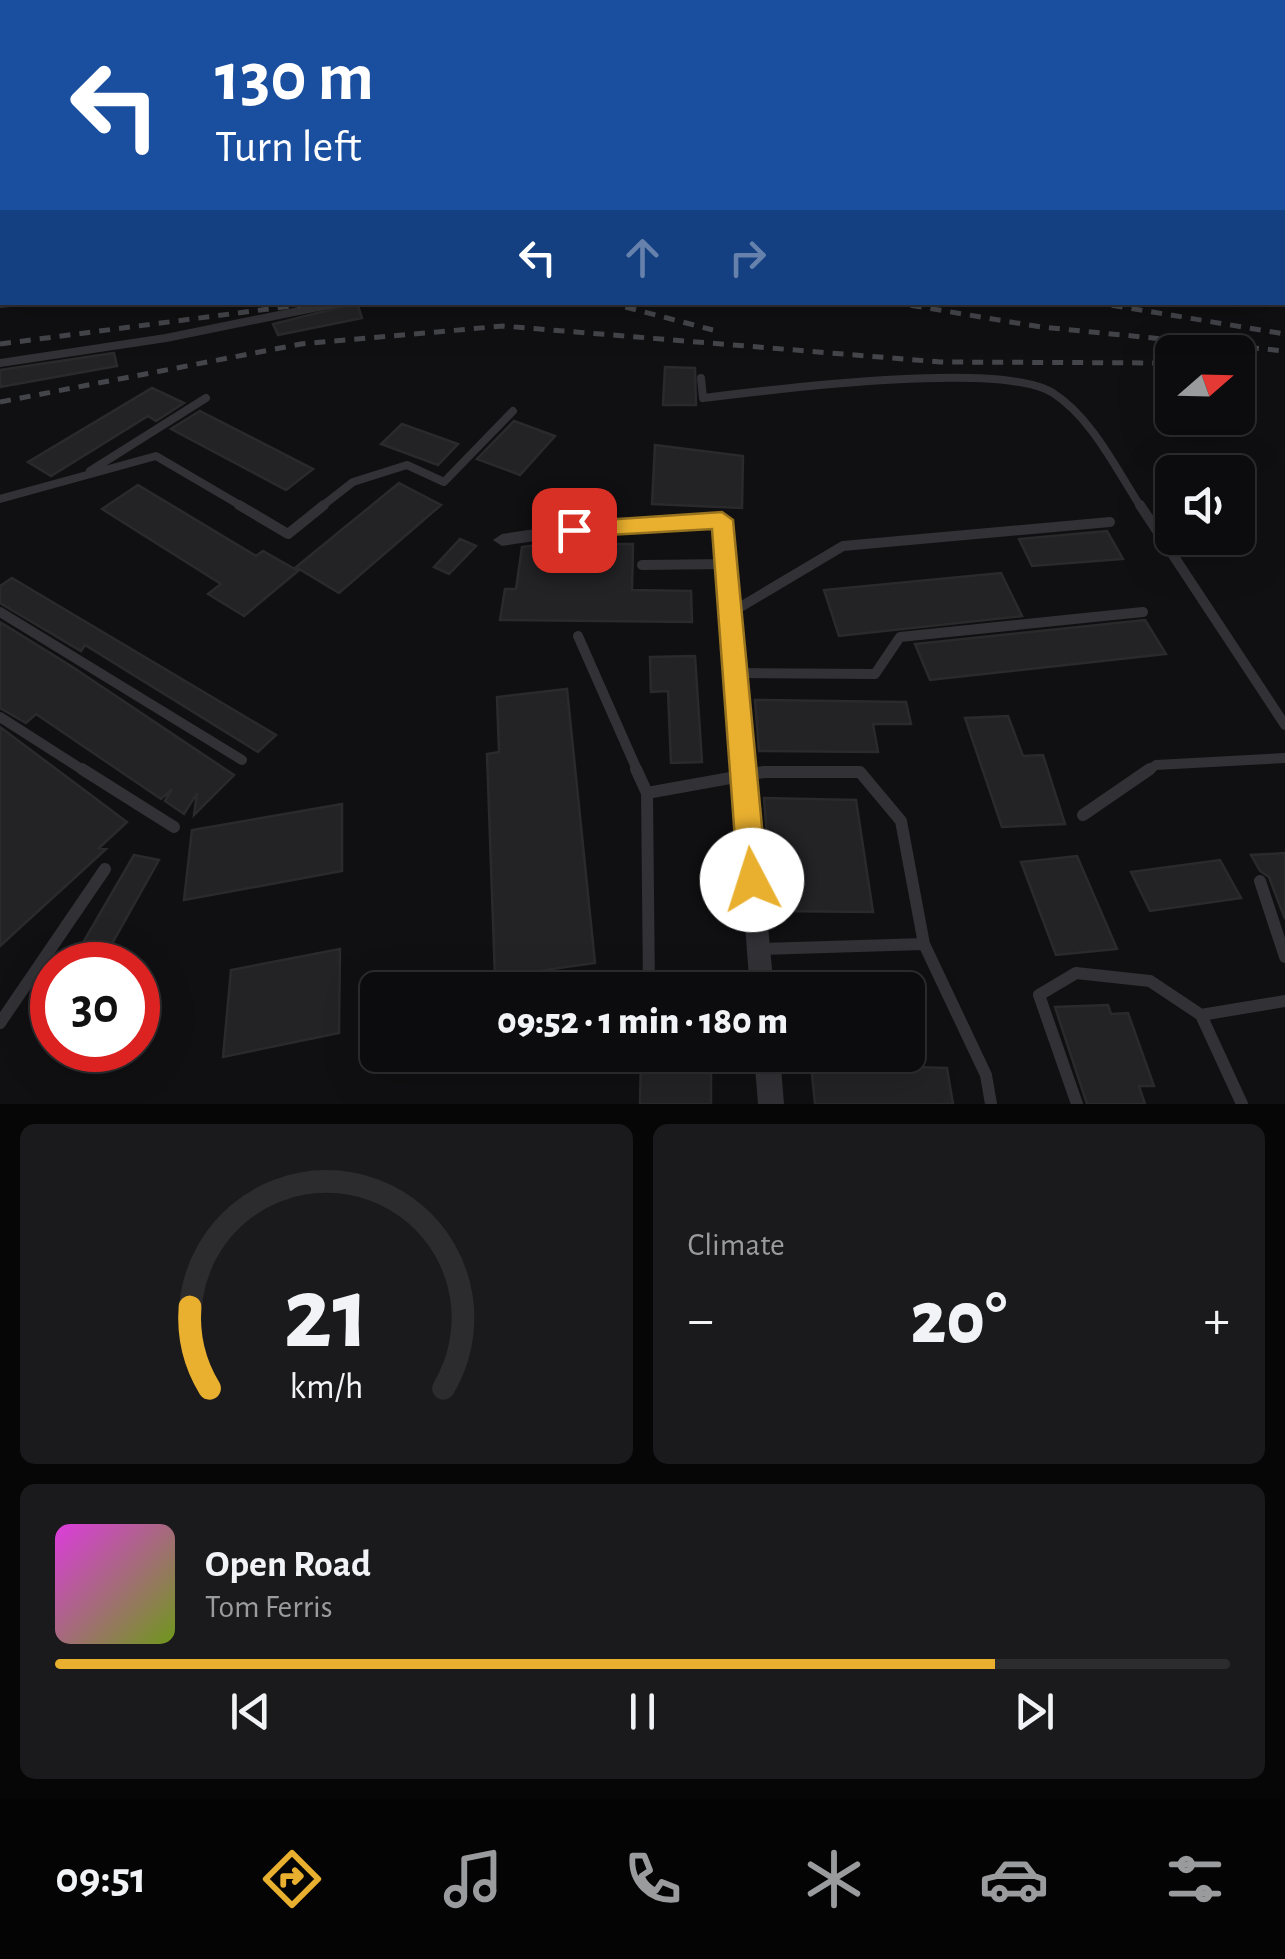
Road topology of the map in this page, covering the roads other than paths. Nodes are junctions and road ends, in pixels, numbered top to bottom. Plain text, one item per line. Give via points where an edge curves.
1 (328, 305) edge
2 (0, 364) edge
3 (701, 378) dead end
4 (206, 398) dead end
5 (513, 411) dead end
6 (80, 477) junction
7 (0, 500) edge
8 (1110, 522) dead end
9 (502, 540) dead end
10 (726, 564) junction
11 (642, 565) dead end
12 (0, 612) edge
13 (1143, 612) dead end
14 (730, 613) junction
15 (578, 636) dead end
16 (735, 673) junction
17 (0, 717) edge
18 (1285, 724) edge
19 (1285, 758) edge
20 (242, 760) dead end
21 (744, 776) junction
22 (647, 793) junction
23 (1083, 815) dead end
24 (174, 827) dead end
25 (105, 869) dead end
26 (1260, 880) dead end
27 (924, 944) junction
28 (758, 949) junction
29 (1285, 956) edge
30 (649, 972) edge
31 (760, 972) edge
32 (1285, 1001) edge
33 (1201, 1016) junction
34 (0, 1023) edge
35 (768, 1072) edge
36 (771, 1104) edge
37 (991, 1104) edge
38 (1078, 1104) edge
39 (1242, 1104) edge

1 - 2 lane
3 - 18 lane via 703,398 943,379 1018,381 1062,398 1087,425
4 - 6 lane
5 - 6 lane via 444,482 407,465 353,482 288,534 156,456
6 - 7 lane
8 - 14 lane via 843,546
9 - 10 street via 610,524 722,520
10 - 11 lane
10 - 14 street
12 - 20 lane
13 - 16 lane via 900,637 875,674
14 - 16 street
15 - 22 lane
16 - 21 street
17 - 24 lane
19 - 23 lane via 1156,765
21 - 22 lane
21 - 27 lane via 860,772 901,821
21 - 28 street
22 - 30 lane
25 - 34 lane
26 - 29 lane
27 - 28 lane
27 - 37 lane via 986,1075
28 - 31 street
32 - 33 lane
33 - 38 lane via 1150,981 1076,973 1039,995
33 - 39 lane
35 - 36 street

